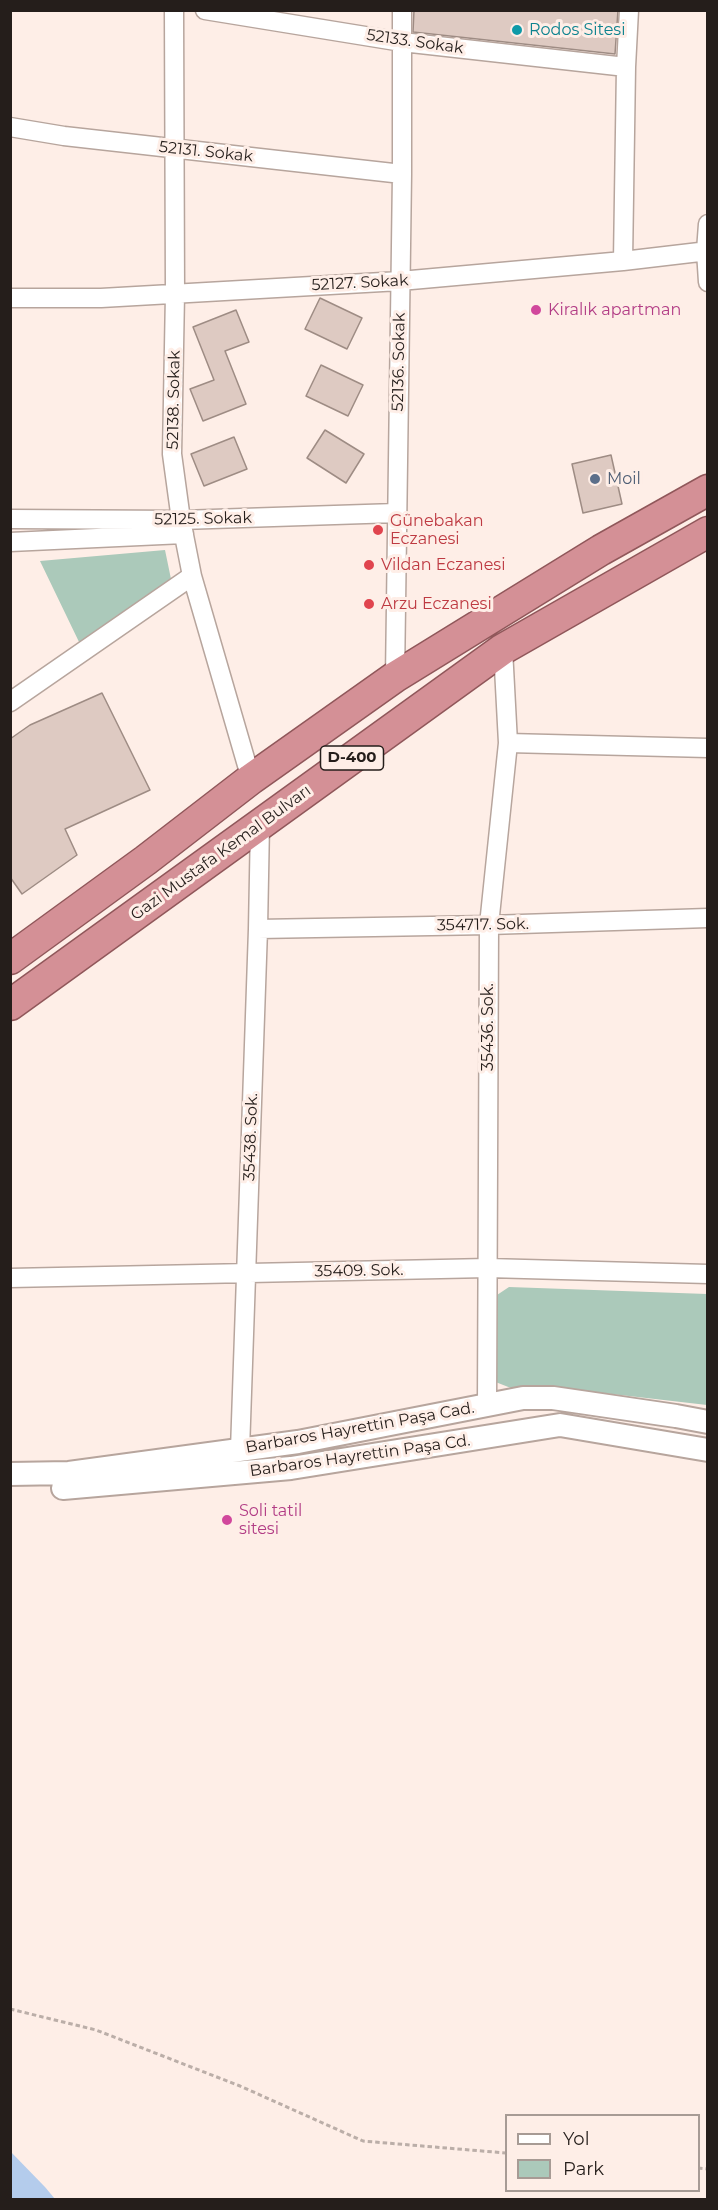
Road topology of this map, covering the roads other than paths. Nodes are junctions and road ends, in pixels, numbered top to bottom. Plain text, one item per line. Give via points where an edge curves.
1 (174, 10) edge
2 (205, 10) edge
3 (402, 10) edge
4 (629, 10) edge
5 (402, 42) junction
6 (626, 68) junction
7 (10, 127) edge
8 (176, 149) junction
9 (402, 174) junction
10 (708, 224) edge
11 (707, 251) edge
12 (623, 261) junction
13 (400, 281) junction
14 (708, 282) edge
15 (175, 294) junction
16 (10, 298) edge
17 (708, 490) edge
18 (396, 513) junction
19 (10, 519) edge
20 (182, 527) junction
21 (708, 532) edge
22 (10, 542) edge
23 (192, 576) junction
24 (503, 649) junction
25 (395, 677) junction
26 (10, 702) edge
27 (508, 743) junction
28 (708, 747) edge
29 (251, 779) junction
30 (260, 824) junction
31 (708, 918) edge
32 (489, 926) junction
33 (258, 929) junction
34 (10, 959) edge
35 (10, 1005) edge
36 (488, 1268) junction
37 (246, 1274) junction
38 (708, 1274) edge
39 (10, 1278) edge
40 (487, 1406) junction
41 (708, 1422) edge
42 (240, 1450) junction
43 (708, 1450) edge
44 (10, 1474) edge
45 (10, 1489) edge

1 - 8 street, 52138. Sokak
2 - 5 street, 52133. Sokak
3 - 5 street, 52136. Sokak
4 - 6 street
5 - 6 street, 52133. Sokak
5 - 9 street, 52136. Sokak
6 - 12 street
7 - 8 street, 52131. Sokak
8 - 9 street, 52131. Sokak
8 - 15 street, 52138. Sokak
9 - 13 street, 52136. Sokak
10 - 11 street
11 - 12 street, 52127. Sokak
11 - 14 street
12 - 13 street, 52127. Sokak
13 - 15 street, 52127. Sokak
13 - 18 street, 52136. Sokak
15 - 16 street, 52127. Sokak
15 - 20 street, 52138. Sokak via 172,454
17 - 25 highway, D-400 via 601,550
18 - 20 street, 52125. Sokak
18 - 25 street, 52136. Sokak
19 - 20 street, 52125. Sokak
20 - 22 street
20 - 23 street, 52138. Sokak
21 - 24 highway, Gazi Mustafa Kemal Bulvarı / D-400
23 - 26 street
23 - 29 street, 52138. Sokak
24 - 27 street, 35436. Sok.
24 - 30 highway, Gazi Mustafa Kemal Bulvarı / D-400
25 - 29 highway, D-400
27 - 28 street
27 - 32 street, 35436. Sok.
29 - 34 highway, D-400
30 - 33 street, 35438. Sok.
30 - 35 highway, Gazi Mustafa Kemal Bulvarı / D-400
31 - 32 street, 354717. Sok.
32 - 33 street, 354717. Sok.
32 - 36 street, 35436. Sok.
33 - 37 street, 35438. Sok.
36 - 37 street, 35409. Sok.
36 - 38 street, 35409. Sok.
36 - 40 street, 35436. Sok.
37 - 39 street, 35409. Sok.
37 - 42 street, 35438. Sok.
40 - 41 street, Barbaros Hayrettin Paşa Cad. via 524,1398 553,1398
40 - 42 street, Barbaros Hayrettin Paşa Cad.
42 - 44 street, Barbaros Hayrettin Paşa Cad. via 69,1473
43 - 45 street, Barbaros Hayrettin Paşa Cd. via 561,1425 291,1468 54,1489

